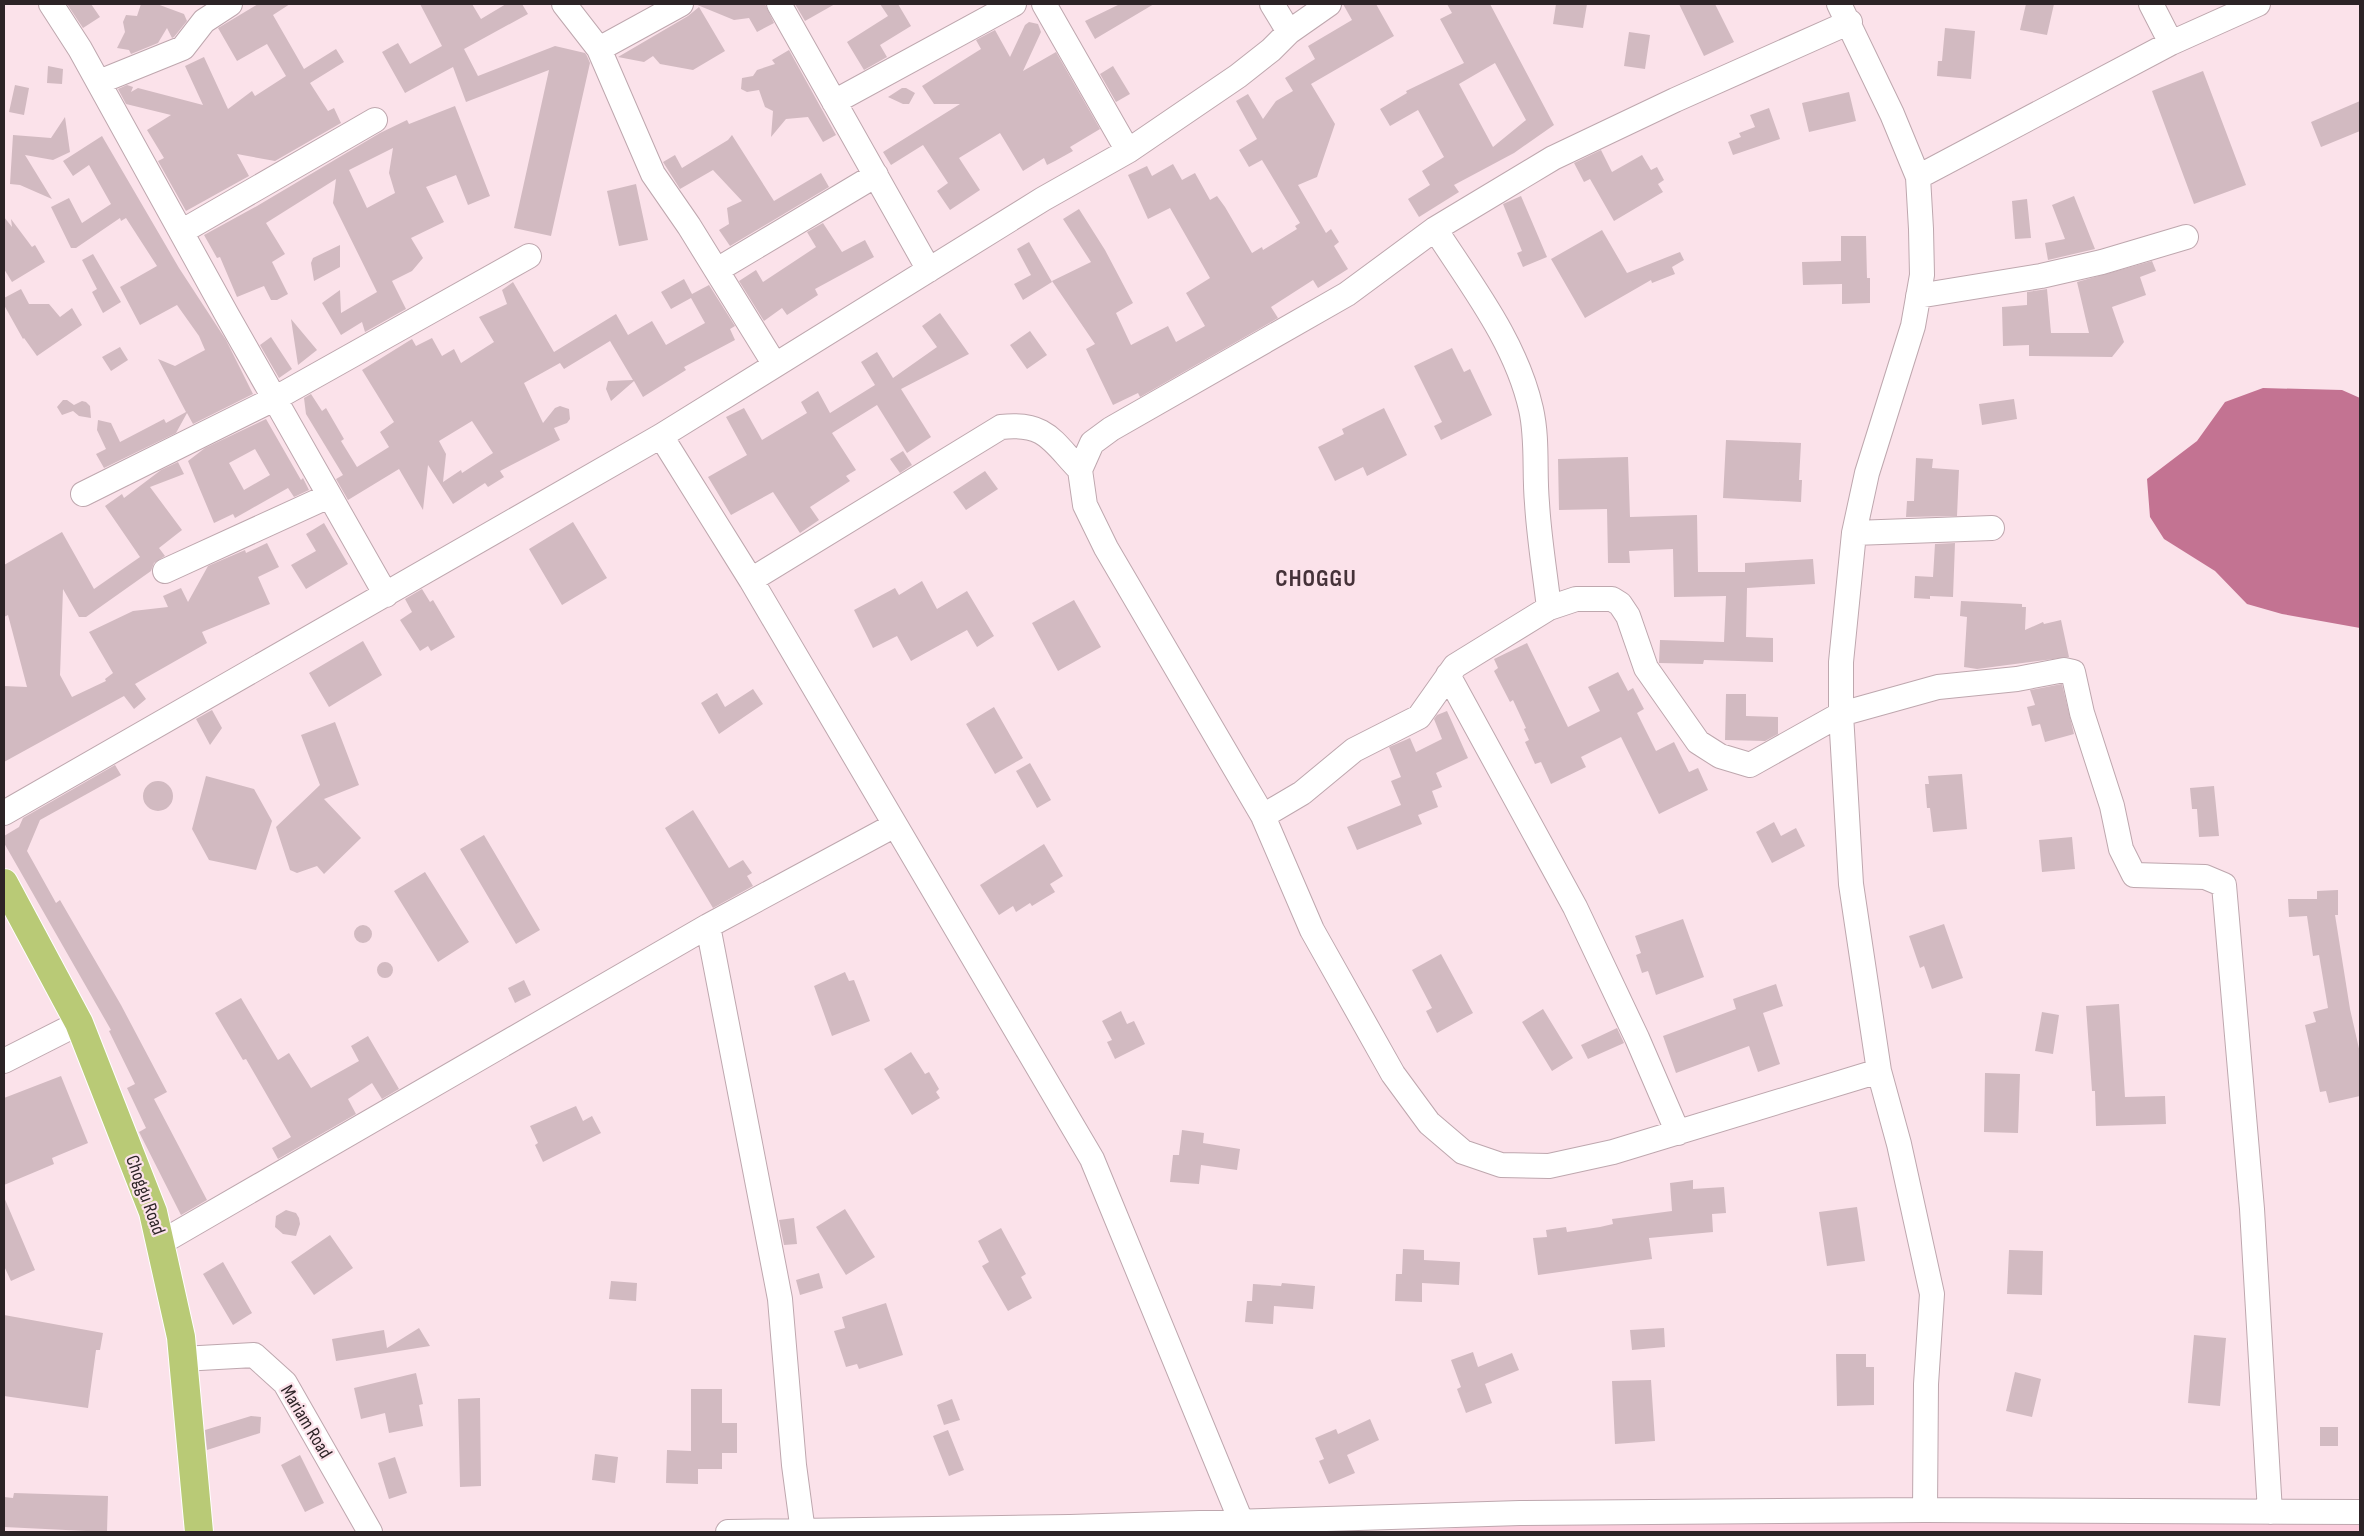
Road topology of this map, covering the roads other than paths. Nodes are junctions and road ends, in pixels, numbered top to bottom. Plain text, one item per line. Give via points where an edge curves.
1 (51, 4) edge
2 (230, 4) edge
3 (564, 4) edge
4 (682, 4) edge
5 (779, 4) edge
6 (1014, 4) edge
7 (1044, 4) edge
8 (1272, 4) edge
9 (1329, 4) edge
10 (2150, 4) edge
11 (2258, 4) edge
12 (1845, 13) edge
13 (1289, 32) junction
14 (2171, 43) junction
15 (599, 49) junction
16 (99, 82) junction
17 (834, 102) junction
18 (376, 120) dead end
19 (1128, 152) junction
20 (876, 175) junction
21 (1918, 177) junction
22 (1435, 229) junction
23 (181, 232) junction
24 (2186, 237) dead end
25 (529, 256) dead end
26 (716, 270) junction
27 (929, 270) junction
28 (1918, 296) junction
29 (775, 365) junction
30 (274, 399) junction
31 (661, 436) junction
32 (1080, 470) junction
33 (83, 494) dead end
34 (330, 496) junction
35 (1992, 528) dead end
36 (1854, 533) junction
37 (165, 571) dead end
38 (751, 580) junction
39 (386, 595) junction
40 (1549, 608) junction
41 (1448, 675) junction
42 (1841, 714) junction
43 (4, 813) edge
44 (1262, 816) junction
45 (895, 825) junction
46 (4, 882) edge
47 (708, 926) junction
48 (79, 1023) junction
49 (4, 1061) edge
50 (1879, 1071) junction
51 (1678, 1133) junction
52 (162, 1242) junction
53 (182, 1359) junction
54 (1925, 1510) junction
55 (2270, 1512) junction
56 (2360, 1512) edge
57 (1241, 1521) junction
58 (199, 1532) edge
59 (370, 1532) edge
60 (728, 1532) edge
61 (803, 1532) edge

1 - 16 street
2 - 16 street via 204,21 183,48
3 - 15 street
4 - 15 street
5 - 17 street
6 - 17 street
7 - 19 street
8 - 13 street
9 - 13 street
10 - 14 street
11 - 14 street
12 - 21 street
12 - 22 street via 1553,158
13 - 19 street via 1238,76
14 - 21 street
15 - 26 street via 653,174
16 - 23 street
17 - 20 street
18 - 23 street
19 - 27 street
20 - 26 street
20 - 27 street
21 - 28 street via 1922,275
22 - 32 street via 1347,294 1111,429 1092,443
22 - 40 street via 1494,318 1514,359 1530,407 1537,442 1537,504
23 - 30 street
24 - 28 street via 2050,274
25 - 30 street
26 - 29 street
27 - 29 street
28 - 36 street via 1912,326 1867,473
29 - 31 street
30 - 33 street
30 - 34 street
31 - 38 street
31 - 39 street
32 - 38 street via 1042,430 1023,424 1002,427
32 - 44 street via 1085,505 1106,548
34 - 37 street
34 - 39 street
35 - 36 street
36 - 42 street via 1841,662
38 - 45 street
39 - 43 street
40 - 41 street via 1454,666
40 - 42 street via 1576,599 1612,599 1620,604 1656,685 1698,742 1720,756 1750,765
41 - 44 street via 1419,717 1354,750 1302,793
41 - 51 street via 1575,907
42 - 50 street via 1851,884
42 - 55 street via 1938,686 2017,679 2064,670 2073,672 2082,714 2112,806 2121,850 2134,875 2205,877 2224,885 2252,1209
44 - 51 street via 1312,930 1393,1074 1429,1122 1463,1152 1501,1165 1549,1166
45 - 47 street
45 - 57 street via 1092,1159
46 - 48 main road, Choggu Road
47 - 52 street
47 - 61 street via 780,1300
48 - 49 street
48 - 52 main road, Choggu Road
50 - 51 street
50 - 54 street via 1899,1144 1932,1294 1926,1384
52 - 53 main road, Choggu Road via 181,1338
53 - 58 main road, Choggu Road
53 - 59 street, Mariam Road via 254,1355 285,1383
54 - 55 street
54 - 57 street via 1520,1513
55 - 56 street
57 - 61 street
60 - 61 street

